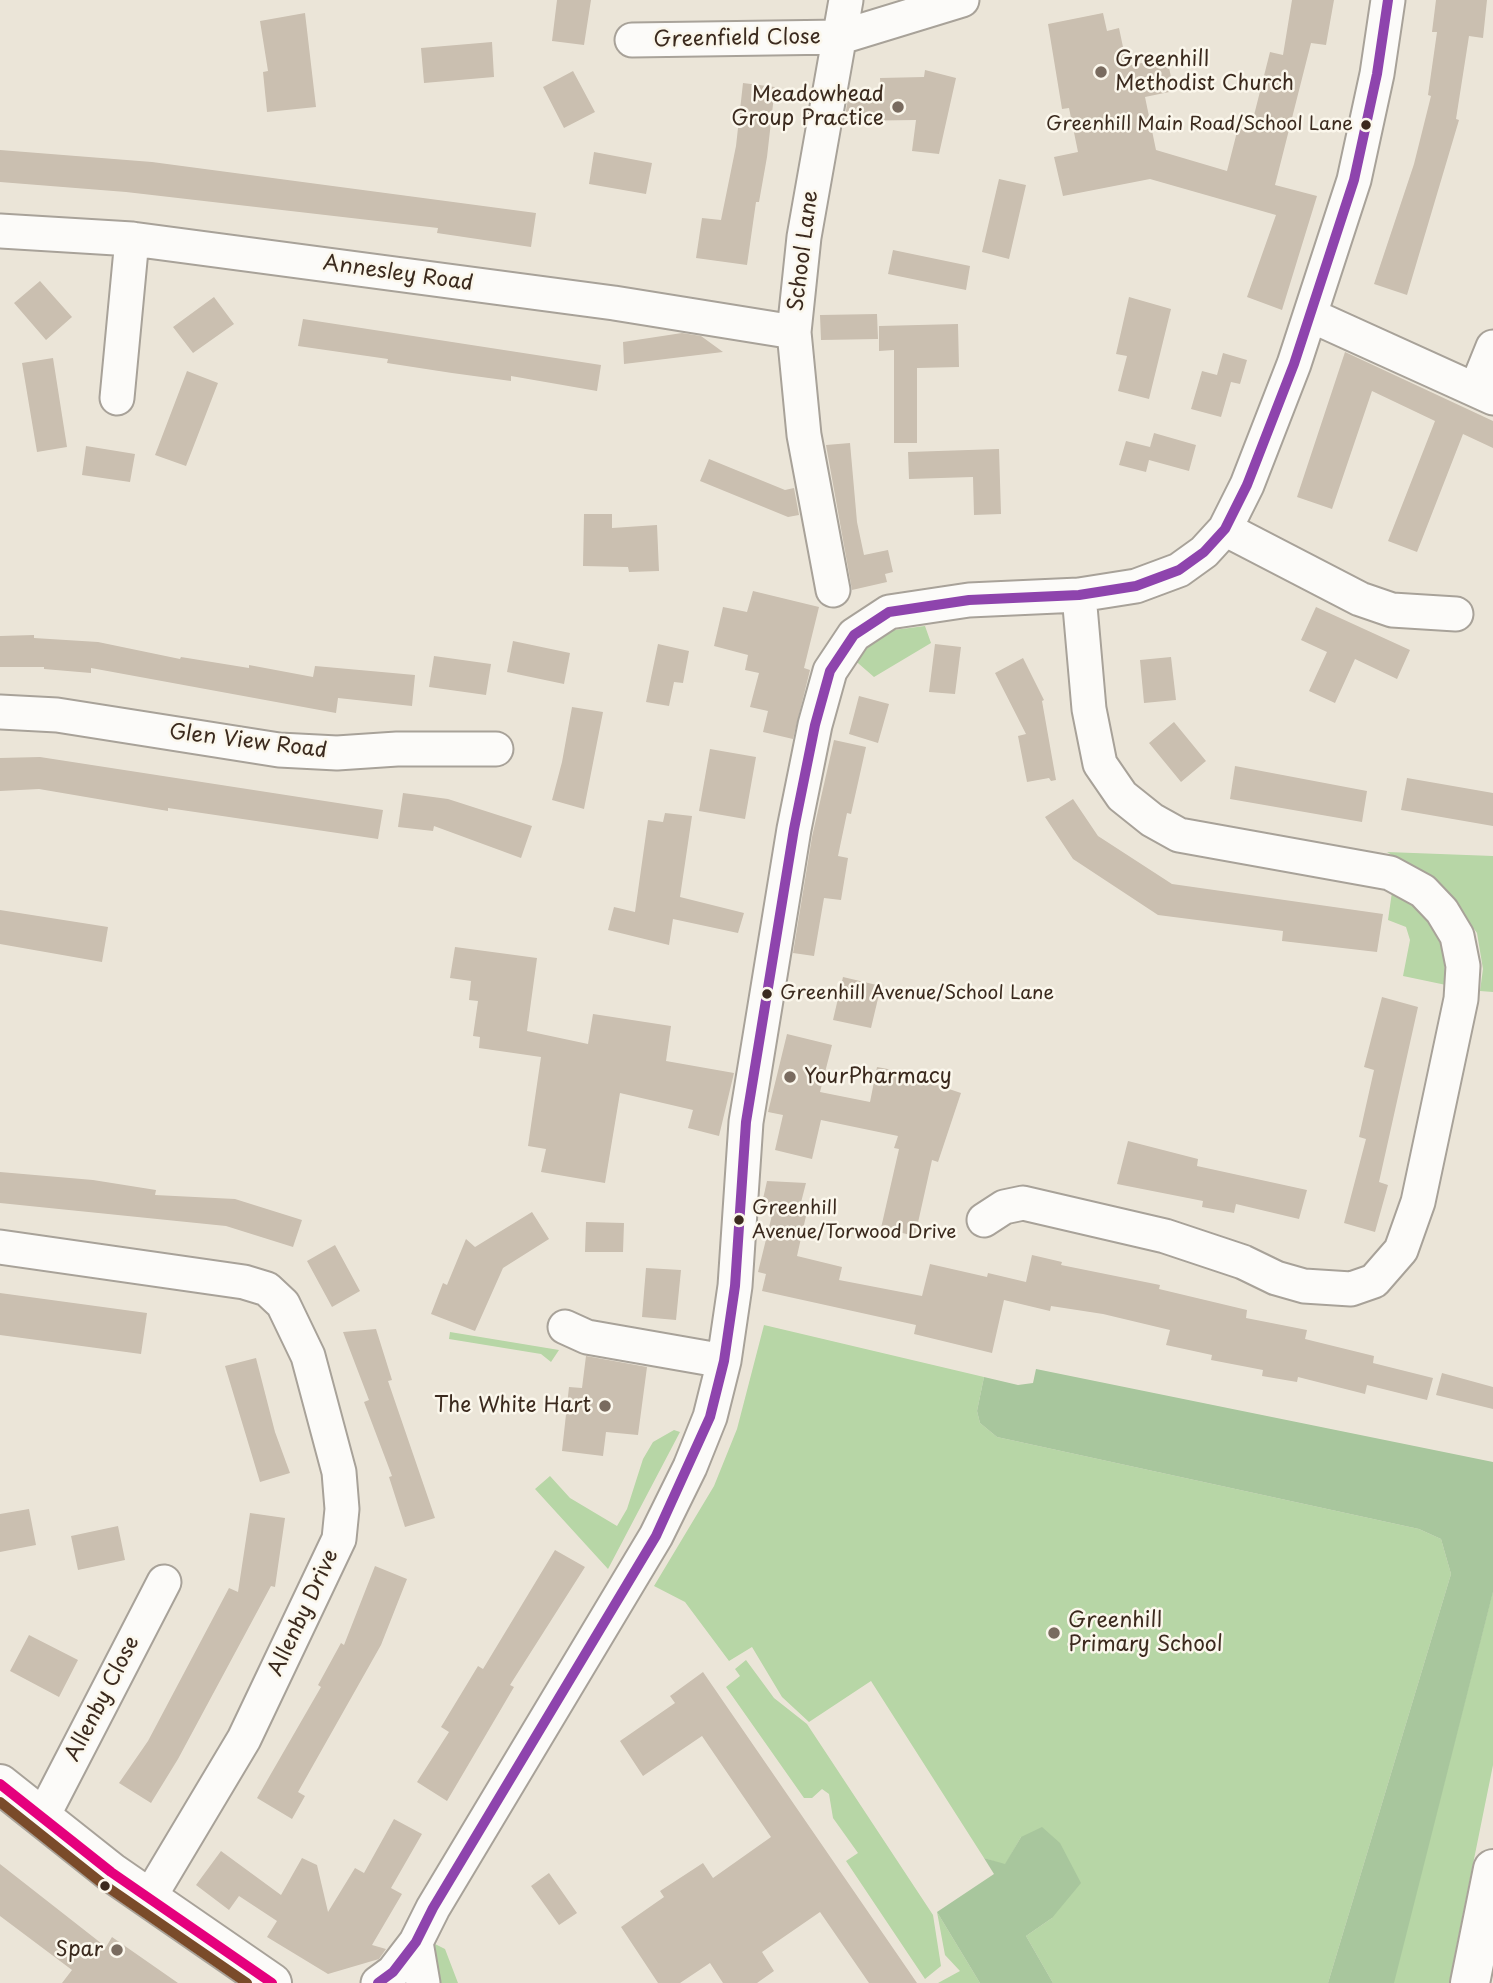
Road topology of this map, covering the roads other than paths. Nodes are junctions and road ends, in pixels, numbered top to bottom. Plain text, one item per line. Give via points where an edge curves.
1 (846, 0) edge
2 (962, 0) edge
3 (1388, 0) edge
4 (841, 37) junction
5 (632, 40) dead end
6 (0, 231) edge
7 (132, 239) junction
8 (1310, 316) junction
9 (794, 332) junction
10 (1493, 347) edge
11 (1484, 393) edge
12 (117, 398) dead end
13 (1225, 529) junction
14 (833, 590) dead end
15 (1079, 594) junction
16 (1456, 614) dead end
17 (0, 712) edge
18 (496, 749) dead end
19 (984, 1220) dead end
20 (0, 1247) edge
21 (565, 1328) dead end
22 (724, 1361) junction
23 (164, 1582) dead end
24 (0, 1784) edge
25 (43, 1816) junction
26 (1493, 1869) edge
27 (149, 1898) junction
28 (416, 1942) junction
29 (272, 1983) edge
30 (378, 1983) edge
31 (423, 1983) edge
32 (1470, 1983) edge

1 - 4 street, School Lane
2 - 4 street
3 - 8 street via 1354,180
4 - 5 street, Greenfield Close
4 - 9 street, School Lane via 808,210
6 - 7 street, Annesley Road
7 - 9 street, Annesley Road via 614,303
7 - 12 street
8 - 11 street
8 - 13 street via 1247,485
9 - 14 street, School Lane via 804,435
10 - 11 street
13 - 15 street via 1179,570 1136,586
13 - 16 street via 1360,599 1392,610
15 - 19 street via 1089,709 1100,764 1122,796 1179,835 1390,873 1423,891 1457,936 1463,966 1461,999 1418,1202 1401,1250 1374,1281 1351,1289 1304,1286 1165,1236 1023,1203 1004,1207
15 - 22 street via 969,600 889,612 847,642 830,671 794,829 746,1122 735,1286
17 - 18 street, Glen View Road via 57,715 279,750
20 - 27 street, Allenby Drive via 267,1289 283,1304 308,1356 339,1472 339,1539 244,1739
21 - 22 street via 587,1337
22 - 28 street via 710,1417 656,1536
23 - 25 street, Allenby Close
24 - 25 street
25 - 27 street
26 - 32 street
27 - 29 street
28 - 30 street via 393,1972
28 - 31 street

